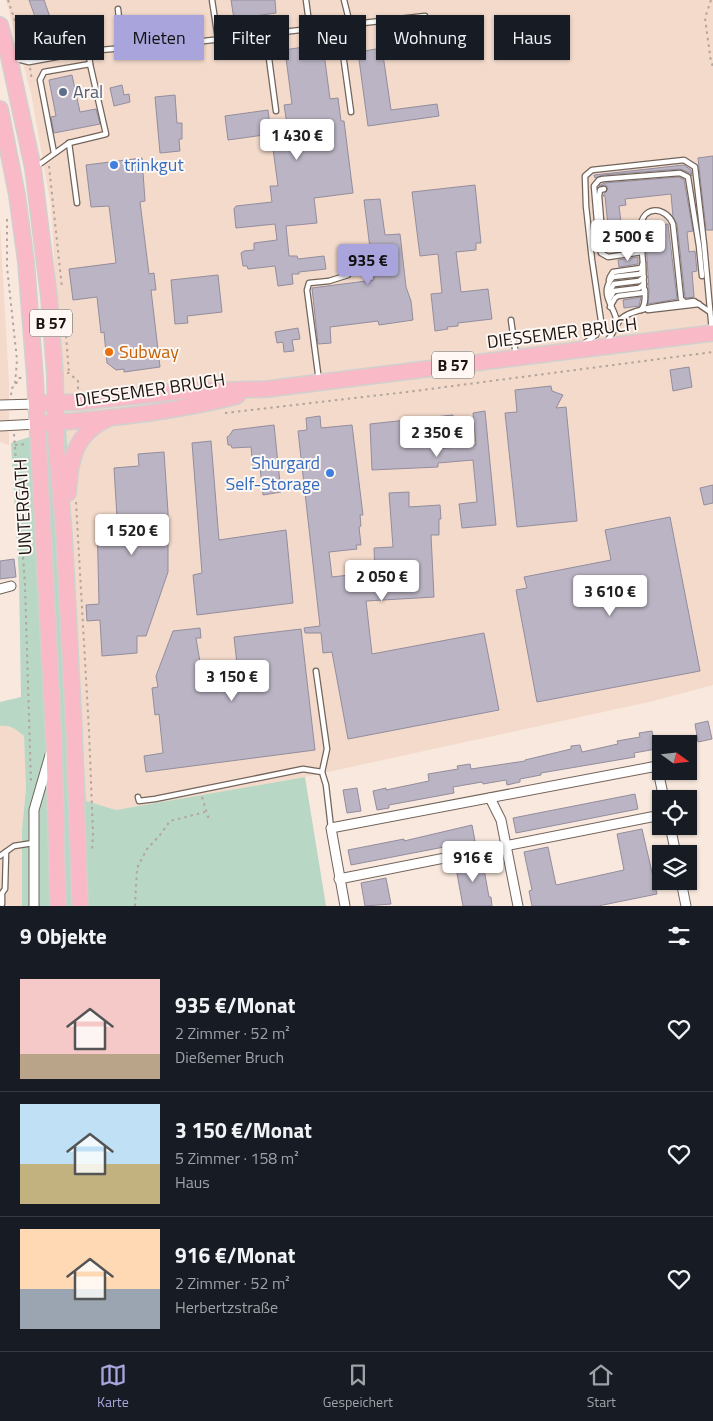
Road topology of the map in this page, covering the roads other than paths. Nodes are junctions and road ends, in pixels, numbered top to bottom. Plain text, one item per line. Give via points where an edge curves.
1 (212, 0) edge
2 (306, 0) edge
3 (344, 0) edge
4 (118, 9) dead end
5 (119, 15) edge
6 (214, 15) edge
7 (308, 15) edge
8 (348, 15) edge
9 (0, 25) edge
10 (4, 53) edge
11 (23, 60) edge
12 (40, 60) edge
13 (90, 60) edge
14 (269, 60) edge
15 (344, 60) edge
16 (90, 64) junction
17 (0, 110) edge
18 (276, 111) dead end
19 (351, 112) dead end
20 (69, 143) junction
21 (54, 153) junction
22 (33, 168) junction
23 (604, 189) dead end
24 (77, 203) dead end
25 (642, 252) junction
26 (601, 253) junction
27 (354, 259) dead end
28 (643, 263) junction
29 (643, 270) junction
30 (702, 276) dead end
31 (644, 277) junction
32 (609, 282) junction
33 (645, 286) junction
34 (608, 294) junction
35 (608, 300) junction
36 (686, 302) junction
37 (699, 304) junction
38 (610, 307) junction
39 (641, 310) junction
40 (710, 312) junction
41 (511, 320) dead end
42 (616, 325) junction
43 (712, 333) edge
44 (601, 347) junction
45 (574, 350) junction
46 (516, 357) junction
47 (320, 382) junction
48 (267, 389) junction
49 (55, 402) junction
50 (36, 404) junction
51 (0, 405) edge
52 (109, 418) junction
53 (56, 422) junction
54 (38, 424) junction
55 (0, 426) edge
56 (64, 534) junction
57 (11, 586) dead end
58 (0, 589) edge
59 (316, 671) dead end
60 (54, 743) junction
61 (322, 772) junction
62 (662, 790) edge
63 (138, 797) dead end
64 (490, 798) junction
65 (652, 816) edge
66 (331, 828) junction
67 (33, 843) junction
68 (504, 845) junction
69 (6, 852) junction
70 (0, 856) edge
71 (339, 879) junction
72 (683, 890) edge
73 (2, 904) dead end
74 (34, 906) edge
75 (58, 906) edge
76 (80, 906) edge
77 (345, 906) edge
78 (518, 906) edge
79 (686, 906) edge

1 - 6 lane
2 - 7 lane
3 - 8 lane
4 - 5 lane
9 - 10 main road, UNTERGATH / B 57
10 - 22 main road, UNTERGATH / B 57
11 - 12 lane
13 - 16 lane
14 - 18 lane
15 - 19 lane
16 - 20 lane via 106,134
16 - 21 lane via 44,72 40,80
17 - 50 main road, UNTERGATH / B 57 via 26,262
20 - 21 lane
20 - 24 lane
21 - 22 lane
22 - 49 main road, UNTERGATH / B 57 via 49,297
23 - 26 lane via 600,190 599,196
25 - 26 lane via 608,257
25 - 28 lane
25 - 36 lane via 641,222 648,212 664,212 673,224 681,299
26 - 30 lane via 594,186 597,182 680,173 690,180
27 - 47 lane via 348,275 309,283 307,290
28 - 29 lane
28 - 32 lane via 641,268 613,272
29 - 31 lane
29 - 32 lane via 640,274 613,277
31 - 33 lane
31 - 34 lane via 639,281 614,284
32 - 34 lane via 606,287
33 - 35 lane via 614,291
33 - 38 lane via 642,294 617,297
33 - 39 lane via 646,299
34 - 35 lane
35 - 38 lane
36 - 37 lane
36 - 39 lane
37 - 39 lane
37 - 40 lane
38 - 42 lane via 617,317
39 - 42 lane via 623,317
40 - 43 lane
40 - 45 lane via 695,167 684,160 592,170 585,176 586,206 601,321 596,335
41 - 46 lane
42 - 44 lane via 614,334
43 - 44 main road, DIESSEMER BRUCH / B 57
44 - 45 main road, DIESSEMER BRUCH / B 57
45 - 46 main road, DIESSEMER BRUCH / B 57
46 - 47 main road, DIESSEMER BRUCH / B 57
47 - 48 main road, DIESSEMER BRUCH / B 57
48 - 49 main road, DIESSEMER BRUCH / B 57 via 174,392
48 - 52 main road, DIESSEMER BRUCH / B 57 via 203,405
49 - 50 main road, DIESSEMER BRUCH / B 57
49 - 53 main road, UNTERGATH / B 57
50 - 51 street
50 - 54 main road, UNTERGATH / B 57
52 - 53 main road, DIESSEMER BRUCH / B 57
52 - 56 main road, UNTERGATH via 94,426 76,447 69,474
53 - 54 main road, DIESSEMER BRUCH / B 57
53 - 56 main road, UNTERGATH
54 - 55 street
54 - 60 main road, UNTERGATH
56 - 76 main road, UNTERGATH
57 - 58 street
59 - 61 lane via 327,749
60 - 67 street via 34,810
60 - 75 main road, UNTERGATH
61 - 63 lane via 303,769 139,801
61 - 66 lane
62 - 64 street via 657,766
64 - 66 street
64 - 68 street via 500,820
65 - 68 street
66 - 71 street
67 - 69 lane via 14,846
67 - 74 street
68 - 71 street
68 - 78 street
69 - 70 lane
69 - 73 lane
71 - 77 street
72 - 79 street

